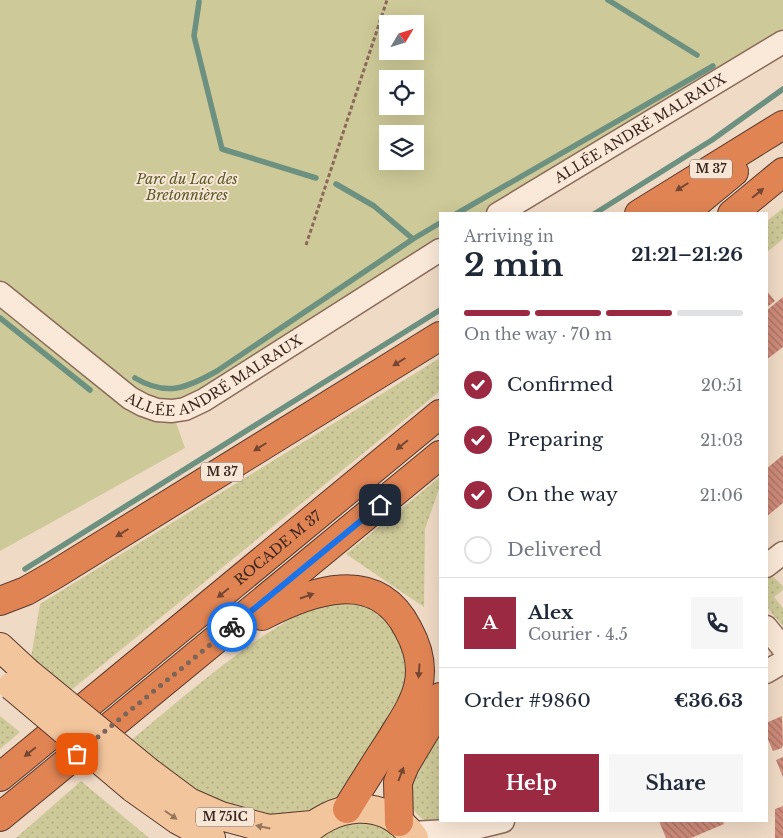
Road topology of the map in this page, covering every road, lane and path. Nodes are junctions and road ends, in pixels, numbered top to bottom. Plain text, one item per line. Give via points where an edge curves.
1 (387, 0) edge
2 (783, 42) edge
3 (783, 125) edge
4 (783, 131) edge
5 (783, 172) edge
6 (501, 212) edge
7 (642, 212) edge
8 (685, 212) edge
9 (734, 212) edge
10 (306, 245) dead end
11 (439, 251) edge
12 (0, 293) edge
13 (439, 337) edge
14 (439, 415) edge
15 (439, 456) edge
16 (783, 552) edge
17 (768, 564) edge
18 (0, 600) edge
19 (768, 629) edge
20 (216, 640) junction
21 (0, 647) edge
22 (783, 648) edge
23 (783, 662) edge
24 (768, 671) edge
25 (13, 678) edge
26 (439, 699) edge
27 (0, 777) edge
28 (142, 780) junction
29 (347, 809) junction
30 (0, 818) edge
31 (499, 822) edge
32 (512, 822) edge
33 (408, 831) edge
34 (306, 832) edge
35 (211, 838) edge
36 (488, 838) edge

1 - 10 path
2 - 6 street, ALLÉE ANDRÉ MALRAUX
3 -> 7 highway, M 37
4 - 8 highway, M 37
9 -> 5 highway
11 - 12 street, ALLÉE ANDRÉ MALRAUX via 204,400 172,410 156,410 130,398
13 -> 18 highway, M 37 via 54,576
14 -> 27 highway, ROCADE M 37
15 - 20 highway
16 - 17 street
19 - 22 street
20 -> 29 highway via 306,595 328,589 351,588 370,593 388,604 404,621 420,661 418,686 411,707
20 - 30 highway
21 - 25 main road, M 751C
23 - 24 street
25 - 28 main road, M 751C, bridge
33 -> 26 highway via 398,782
34 -> 28 main road, M 751C via 269,829 221,816
28 -> 35 main road, M 751C via 178,820
29 - 33 main road, M 751C via 374,811
29 - 34 main road, M 751C via 328,815
31 - 33 street via 467,830
32 - 36 street

